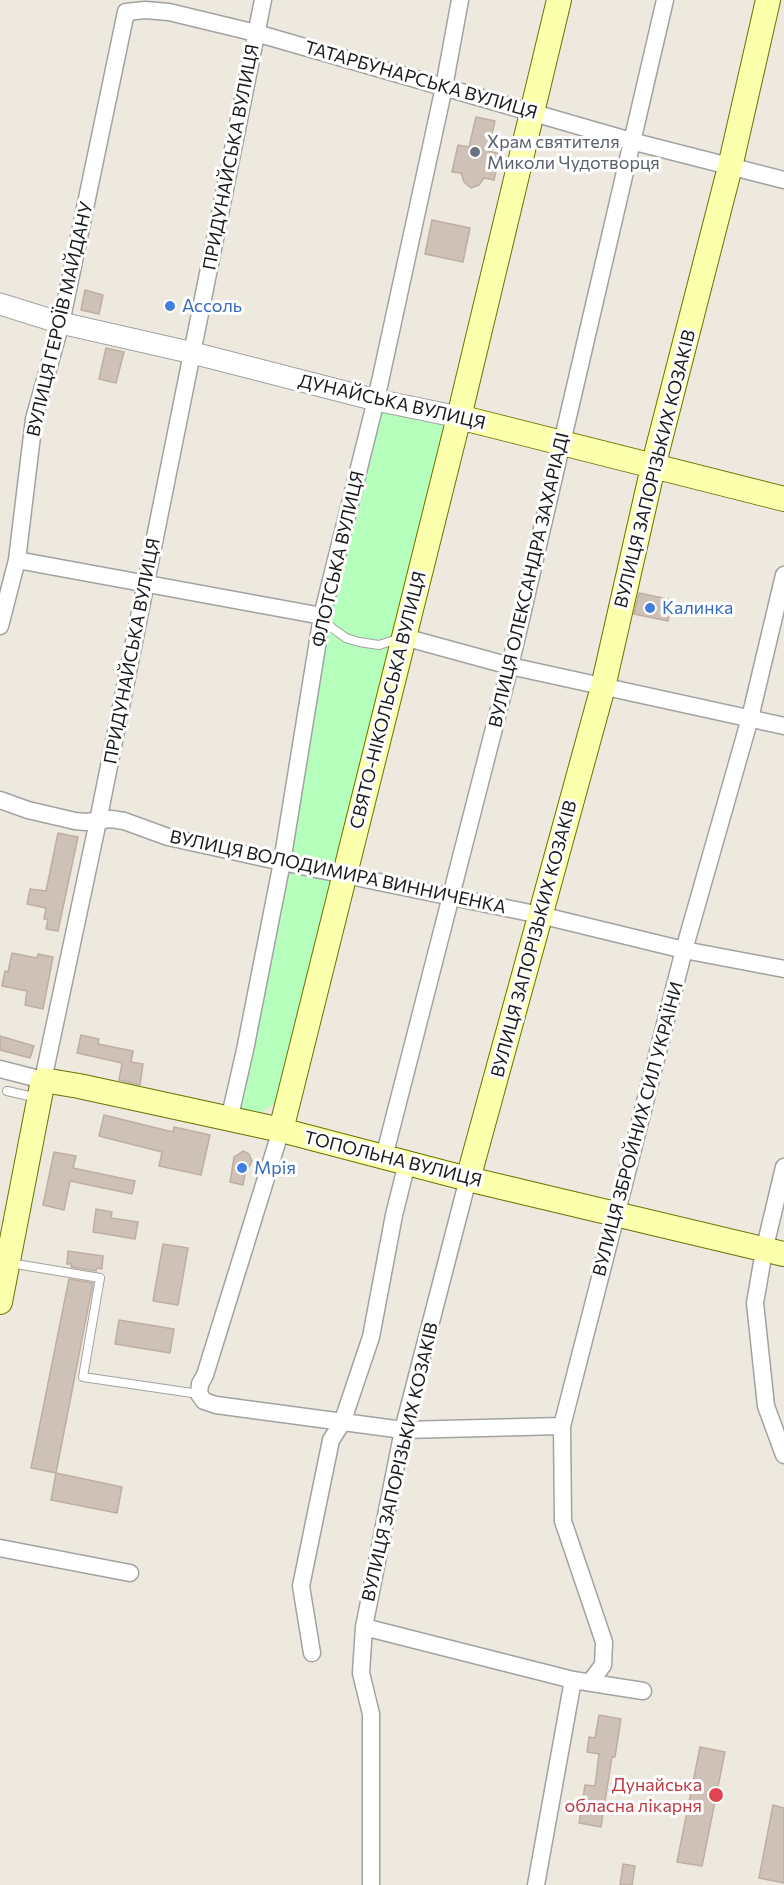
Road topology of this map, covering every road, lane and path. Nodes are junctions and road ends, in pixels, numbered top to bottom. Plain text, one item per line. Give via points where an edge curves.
1 (263, 0) edge
2 (460, 0) edge
3 (560, 0) edge
4 (665, 0) edge
5 (768, 0) edge
6 (126, 12) joint
7 (256, 33) junction
8 (444, 87) junction
9 (533, 111) junction
10 (631, 141) junction
11 (730, 166) junction
12 (784, 180) edge
13 (0, 304) edge
14 (61, 322) junction
15 (193, 353) junction
16 (376, 400) junction
17 (459, 417) junction
18 (561, 444) junction
19 (653, 467) junction
20 (784, 499) edge
21 (17, 561) junction
22 (784, 575) edge
23 (145, 585) junction
24 (322, 616) junction
25 (0, 626) edge
26 (404, 637) junction
27 (510, 666) junction
28 (603, 687) junction
29 (750, 718) junction
30 (784, 726) edge
31 (0, 800) edge
32 (98, 821) junction
33 (282, 862) junction
34 (343, 874) junction
35 (450, 896) junction
36 (540, 915) junction
37 (684, 950) junction
38 (784, 969) edge
39 (0, 1069) edge
40 (41, 1089) junction
41 (7, 1091) dead end
42 (229, 1120) junction
43 (281, 1130) junction
44 (384, 1157) junction
45 (408, 1163) junction
46 (784, 1167) edge
47 (468, 1179) junction
48 (616, 1213) junction
49 (774, 1252) edge
50 (7, 1262) junction
51 (0, 1302) edge
52 (199, 1394) junction
53 (342, 1423) junction
54 (562, 1426) junction
55 (404, 1430) junction
56 (784, 1455) edge
57 (0, 1548) edge
58 (130, 1573) dead end
59 (364, 1627) junction
60 (312, 1653) dead end
61 (573, 1680) junction
62 (591, 1681) junction
63 (643, 1691) dead end
64 (371, 1885) edge
65 (536, 1885) edge

1 - 7 street, ПРИДУНАЙСЬКА ВУЛИЦЯ
2 - 8 street, ФЛОТСЬКА ВУЛИЦЯ
3 - 9 main road, СВЯТО-НІКОЛЬСЬКА ВУЛИЦЯ
4 - 10 street, ВУЛИЦЯ ОЛЕКСАНДРА ЗАХАРІАДІ
5 - 11 main road, ВУЛИЦЯ ЗАПОРІЗЬКИХ КОЗАКІВ
6 - 7 street, ТАТАРБУНАРСЬКА ВУЛИЦЯ via 169,12
6 - 14 street, ВУЛИЦЯ ГЕРОЇВ МАЙДАНУ
7 - 8 street, ТАТАРБУНАРСЬКА ВУЛИЦЯ
7 - 15 street, ПРИДУНАЙСЬКА ВУЛИЦЯ
8 - 9 street, ТАТАРБУНАРСЬКА ВУЛИЦЯ
8 - 16 street, ФЛОТСЬКА ВУЛИЦЯ
9 - 10 street, ТАТАРБУНАРСЬКА ВУЛИЦЯ
9 - 17 main road, СВЯТО-НІКОЛЬСЬКА ВУЛИЦЯ
10 - 11 street, ТАТАРБУНАРСЬКА ВУЛИЦЯ
10 - 18 street, ВУЛИЦЯ ОЛЕКСАНДРА ЗАХАРІАДІ
11 - 12 street, ТАТАРБУНАРСЬКА ВУЛИЦЯ
11 - 19 main road, ВУЛИЦЯ ЗАПОРІЗЬКИХ КОЗАКІВ
13 - 14 street, ДУНАЙСЬКА ВУЛИЦЯ
14 - 15 street, ДУНАЙСЬКА ВУЛИЦЯ
14 - 21 street, ВУЛИЦЯ ГЕРОЇВ МАЙДАНУ via 34,419
15 - 16 street, ДУНАЙСЬКА ВУЛИЦЯ
15 - 23 street, ПРИДУНАЙСЬКА ВУЛИЦЯ
16 - 17 street, ДУНАЙСЬКА ВУЛИЦЯ
16 - 24 street, ФЛОТСЬКА ВУЛИЦЯ
17 - 18 main road, ДУНАЙСЬКА ВУЛИЦЯ
17 - 26 main road, СВЯТО-НІКОЛЬСЬКА ВУЛИЦЯ
18 - 19 main road, ДУНАЙСЬКА ВУЛИЦЯ
18 - 27 street, ВУЛИЦЯ ОЛЕКСАНДРА ЗАХАРІАДІ
19 - 20 main road, ДУНАЙСЬКА ВУЛИЦЯ
19 - 28 main road, ВУЛИЦЯ ЗАПОРІЗЬКИХ КОЗАКІВ
21 - 23 street
21 - 25 street, ВУЛИЦЯ ГЕРОЇВ МАЙДАНУ
22 - 29 street, ВУЛИЦЯ ЗБРОЙНИХ СИЛ УКРАЇНИ
23 - 24 street
23 - 32 street, ПРИДУНАЙСЬКА ВУЛИЦЯ
24 - 26 lane via 346,638 359,642 379,645
24 - 33 street, ФЛОТСЬКА ВУЛИЦЯ
26 - 27 street
26 - 34 main road, СВЯТО-НІКОЛЬСЬКА ВУЛИЦЯ
27 - 28 street
27 - 35 street, ВУЛИЦЯ ОЛЕКСАНДРА ЗАХАРІАДІ
28 - 29 street
28 - 36 main road, ВУЛИЦЯ ЗАПОРІЗЬКИХ КОЗАКІВ
29 - 30 street
29 - 37 street, ВУЛИЦЯ ЗБРОЙНИХ СИЛ УКРАЇНИ
31 - 32 street, ВУЛИЦЯ ВОЛОДИМИРА ВИННИЧЕНКА via 54,817
32 - 33 street, ВУЛИЦЯ ВОЛОДИМИРА ВИННИЧЕНКА via 124,821 168,837
32 - 40 street, ПРИДУНАЙСЬКА ВУЛИЦЯ
33 - 34 street, ВУЛИЦЯ ВОЛОДИМИРА ВИННИЧЕНКА
33 - 42 street, ФЛОТСЬКА ВУЛИЦЯ
34 - 35 street, ВУЛИЦЯ ВОЛОДИМИРА ВИННИЧЕНКА
34 - 43 main road, СВЯТО-НІКОЛЬСЬКА ВУЛИЦЯ
35 - 36 street, ВУЛИЦЯ ВОЛОДИМИРА ВИННИЧЕНКА
35 - 44 street, ВУЛИЦЯ ОЛЕКСАНДРА ЗАХАРІАДІ
36 - 37 street, ВУЛИЦЯ ВОЛОДИМИРА ВИННИЧЕНКА
36 - 47 main road, ВУЛИЦЯ ЗАПОРІЗЬКИХ КОЗАКІВ
37 - 38 street, ВУЛИЦЯ ВОЛОДИМИРА ВИННИЧЕНКА
37 - 48 street, ВУЛИЦЯ ЗБРОЙНИХ СИЛ УКРАЇНИ
39 - 40 street, ТОПОЛЬНА ВУЛИЦЯ
40 - 41 lane
40 - 42 main road, ТОПОЛЬНА ВУЛИЦЯ via 79,1086
40 - 50 main road, ПРИДУНАЙСЬКА ВУЛИЦЯ
42 - 43 main road, ТОПОЛЬНА ВУЛИЦЯ
43 - 44 main road, ТОПОЛЬНА ВУЛИЦЯ
43 - 52 street, СВЯТО-НІКОЛЬСЬКА ВУЛИЦЯ
44 - 45 main road, ТОПОЛЬНА ВУЛИЦЯ
45 - 47 main road, ТОПОЛЬНА ВУЛИЦЯ
45 - 53 street via 371,1338
46 - 49 street
47 - 48 main road, ТОПОЛЬНА ВУЛИЦЯ
47 - 55 street, ВУЛИЦЯ ЗАПОРІЗЬКИХ КОЗАКІВ
48 - 49 main road, ТОПОЛЬНА ВУЛИЦЯ
48 - 54 street, ВУЛИЦЯ ЗБРОЙНИХ СИЛ УКРАЇНИ
49 - 56 street via 755,1303 766,1406
50 - 51 main road, ПРИДУНАЙСЬКА ВУЛИЦЯ
50 - 52 lane via 100,1278 83,1377
52 - 53 street via 204,1401 216,1405
53 - 55 street
53 - 60 street via 331,1440 301,1586
54 - 55 street
54 - 62 street, ВУЛИЦЯ ЗБРОЙНИХ СИЛ УКРАЇНИ via 563,1521 604,1642 603,1665
55 - 59 street, ВУЛИЦЯ ЗАПОРІЗЬКИХ КОЗАКІВ
57 - 58 street
59 - 61 street
59 - 64 street, ВУЛИЦЯ ЗАПОРІЗЬКИХ КОЗАКІВ via 361,1673 371,1714
61 - 62 street
61 - 65 street
62 - 63 street

